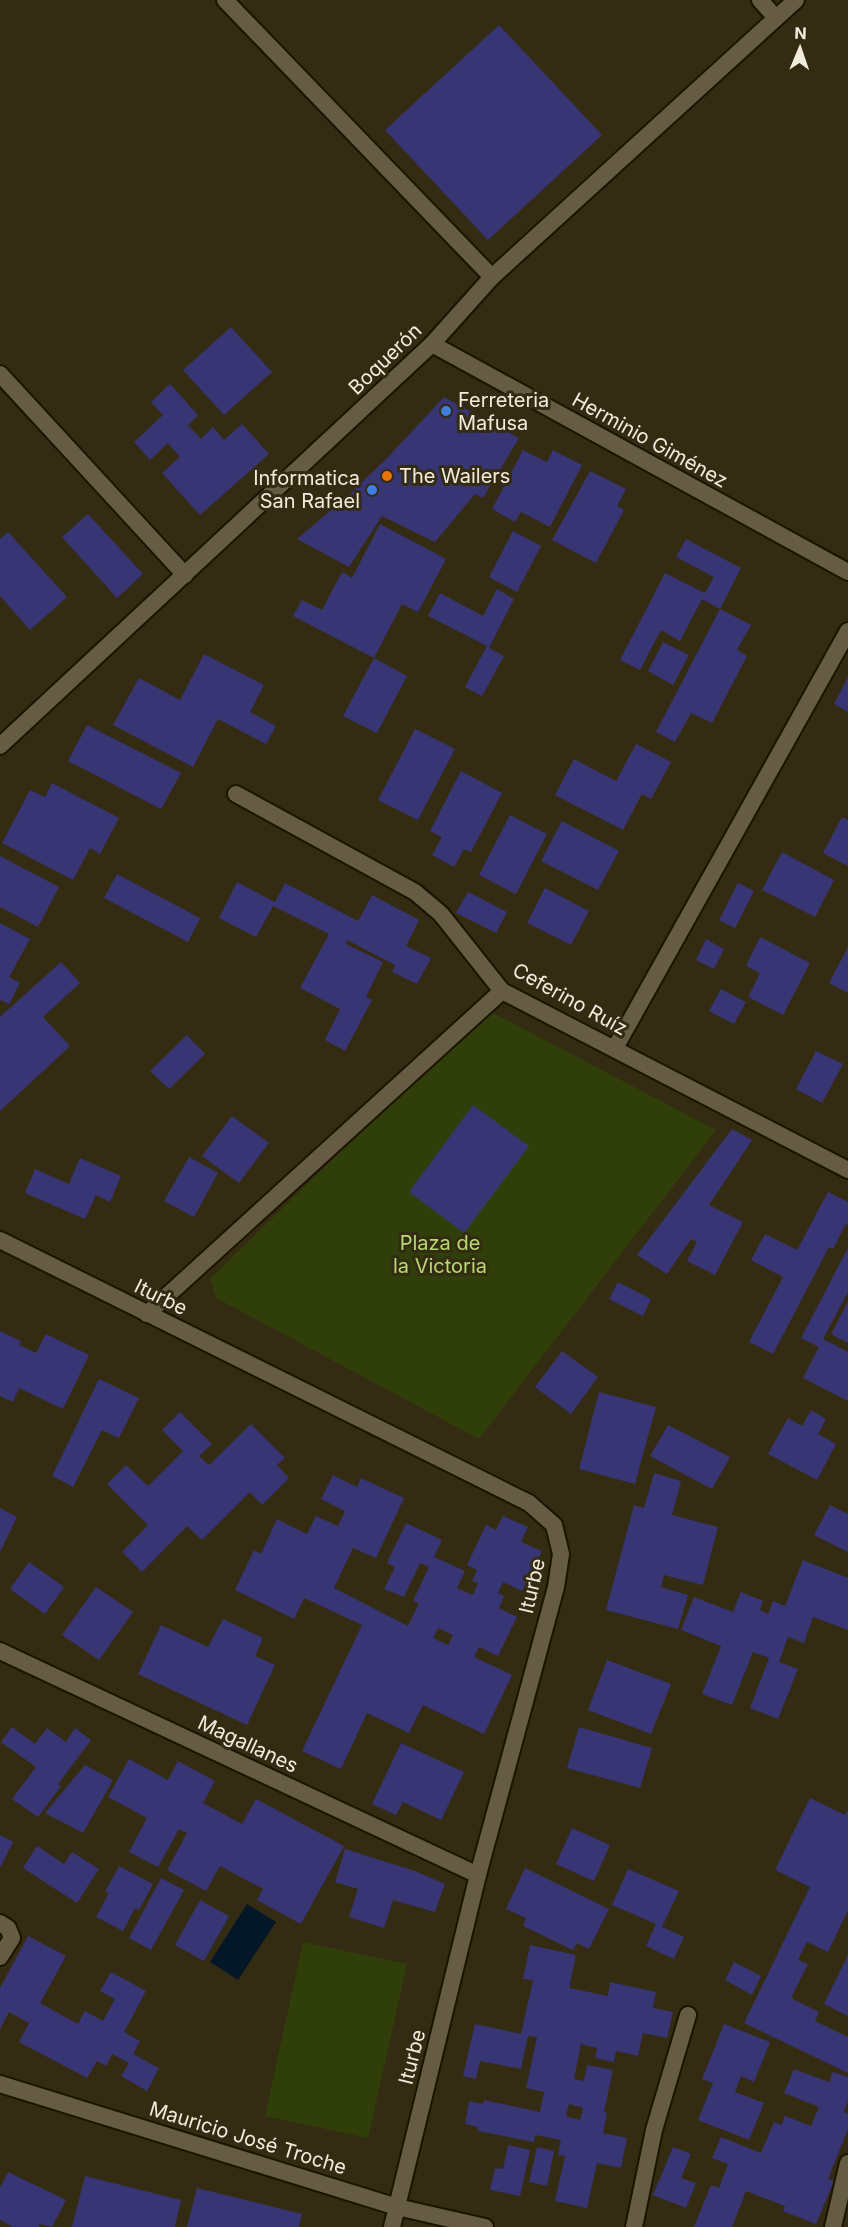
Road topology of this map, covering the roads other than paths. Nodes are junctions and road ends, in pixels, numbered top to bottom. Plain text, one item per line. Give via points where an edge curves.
1 (225, 0) edge
2 (760, 0) edge
3 (796, 0) edge
4 (777, 18) junction
5 (492, 277) junction
6 (432, 344) junction
7 (0, 374) edge
8 (848, 572) edge
9 (185, 575) junction
10 (848, 631) edge
11 (0, 746) edge
12 (236, 794) dead end
13 (502, 991) junction
14 (615, 1048) junction
15 (848, 1170) edge
16 (0, 1240) edge
17 (147, 1314) junction
18 (0, 1651) edge
19 (478, 1875) junction
20 (0, 1923) edge
21 (0, 1957) edge
22 (688, 2015) dead end
23 (0, 2084) edge
24 (848, 2163) edge
25 (397, 2207) junction
26 (392, 2227) edge
27 (485, 2227) edge
28 (634, 2227) edge
29 (833, 2227) edge

1 - 5 street
2 - 4 street
3 - 4 street, Boquerón
4 - 5 street, Boquerón
5 - 6 street, Boquerón
6 - 8 street, Herminio Giménez
6 - 9 street, Boquerón
7 - 9 street
9 - 11 street, Boquerón
10 - 14 street
12 - 13 street, Ceferino Ruíz via 415,892 441,914
13 - 14 street, Ceferino Ruíz
13 - 17 street
14 - 15 street, Ceferino Ruíz
16 - 17 street, Iturbe
17 - 19 street, Iturbe via 529,1503 554,1525 561,1554 556,1587
18 - 19 street, Magallanes
19 - 25 street, Iturbe
20 - 21 street via 8,1928 12,1938
22 - 28 street via 654,2130
23 - 25 street, Mauricio José Troche
24 - 29 street
25 - 26 street, Iturbe
25 - 27 street, Mauricio José Troche

